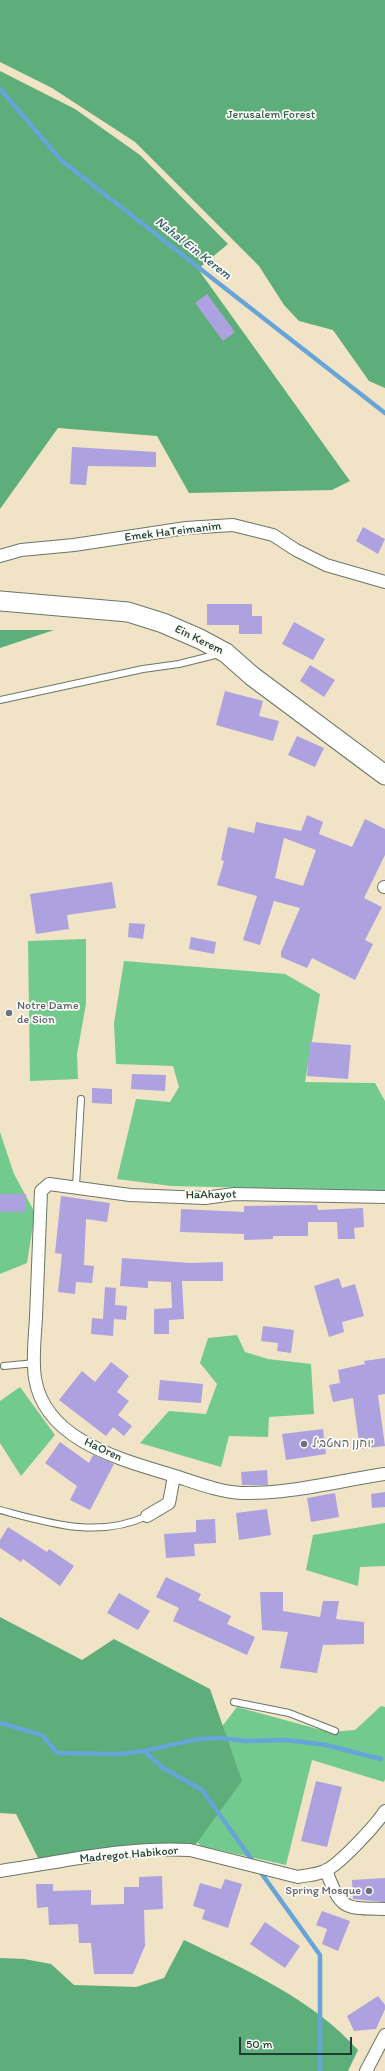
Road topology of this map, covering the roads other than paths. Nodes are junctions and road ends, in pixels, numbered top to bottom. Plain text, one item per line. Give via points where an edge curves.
1 (0, 556) edge
2 (385, 582) edge
3 (0, 601) edge
4 (226, 653) junction
5 (0, 700) edge
6 (385, 775) edge
7 (81, 1099) dead end
8 (76, 1186) junction
9 (41, 1191) joint
10 (385, 1197) edge
11 (35, 1363) junction
12 (4, 1366) dead end
13 (385, 1474) edge
14 (174, 1476) junction
15 (0, 1510) edge
16 (147, 1516) joint
17 (234, 1702) dead end
18 (335, 1731) dead end
19 (385, 1811) edge
20 (326, 1870) junction
21 (0, 1871) edge
22 (385, 1909) edge
23 (384, 2037) edge
24 (366, 2071) edge

1 - 2 street, Emek HaTeimanim via 21,550 74,545 186,528 233,525 273,535 326,565
3 - 4 main road, Ein Kerem via 128,612 170,626
4 - 5 lane
4 - 6 main road, Ein Kerem via 252,676
7 - 8 lane
8 - 9 street, HaAhayot via 49,1184
8 - 10 street, HaAhayot via 130,1195 205,1198 234,1194
9 - 11 street, HaOren
11 - 12 lane
11 - 14 street, HaOren via 35,1378 43,1402 55,1419 75,1438 121,1460
13 - 14 street, HaOren via 297,1490 242,1493 222,1491
14 - 16 street via 169,1503
15 - 16 lane via 67,1527 109,1527
17 - 18 lane via 289,1713
19 - 20 street via 338,1863
20 - 21 street, Madregot Habikoor via 298,1877 190,1850 172,1849 108,1855
20 - 22 street via 334,1894 344,1904 356,1909
23 - 24 street

